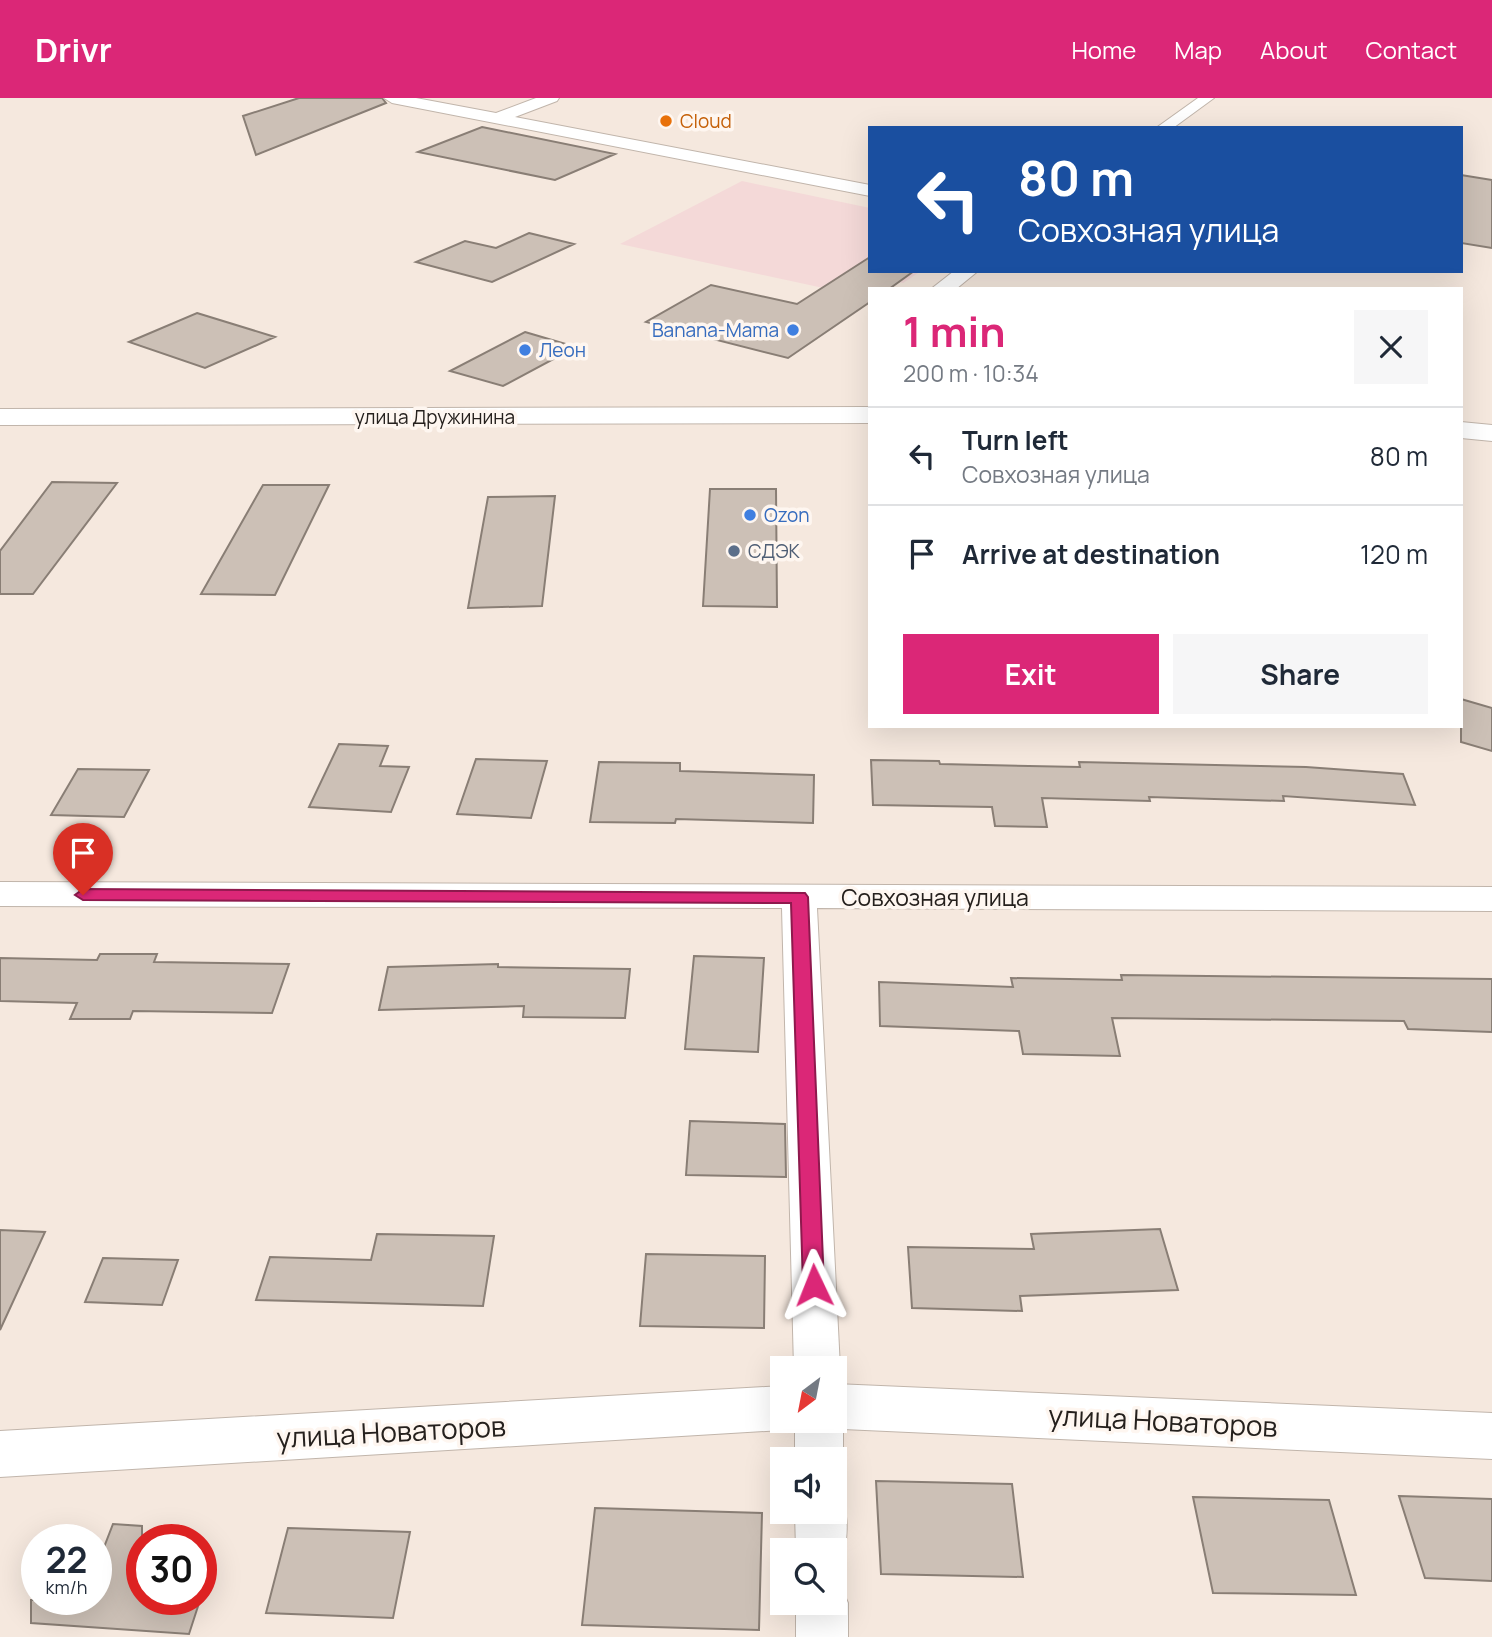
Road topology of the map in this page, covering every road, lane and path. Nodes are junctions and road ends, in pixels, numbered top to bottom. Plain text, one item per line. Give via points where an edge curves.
1 (392, 98) edge
2 (551, 98) edge
3 (1207, 98) edge
4 (498, 118) junction
5 (1166, 126) edge
6 (868, 191) edge
7 (965, 273) edge
8 (945, 287) edge
9 (868, 415) edge
10 (0, 417) edge
11 (1463, 430) edge
12 (1492, 433) edge
13 (0, 894) edge
14 (799, 897) junction
15 (1492, 899) edge
16 (817, 1356) edge
17 (847, 1407) edge
18 (770, 1409) edge
19 (1492, 1436) edge
20 (0, 1454) edge
21 (822, 1615) edge
22 (822, 1637) edge

1 - 4 street
2 - 4 street
3 - 5 street
4 - 6 street
7 - 8 street
9 - 10 street, улица Дружинина
11 - 12 street
13 - 14 street, Совхозная улица
14 - 15 street, Совхозная улица
14 - 16 street
17 - 19 street, улица Новаторов
18 - 20 street, улица Новаторов
21 - 22 street

